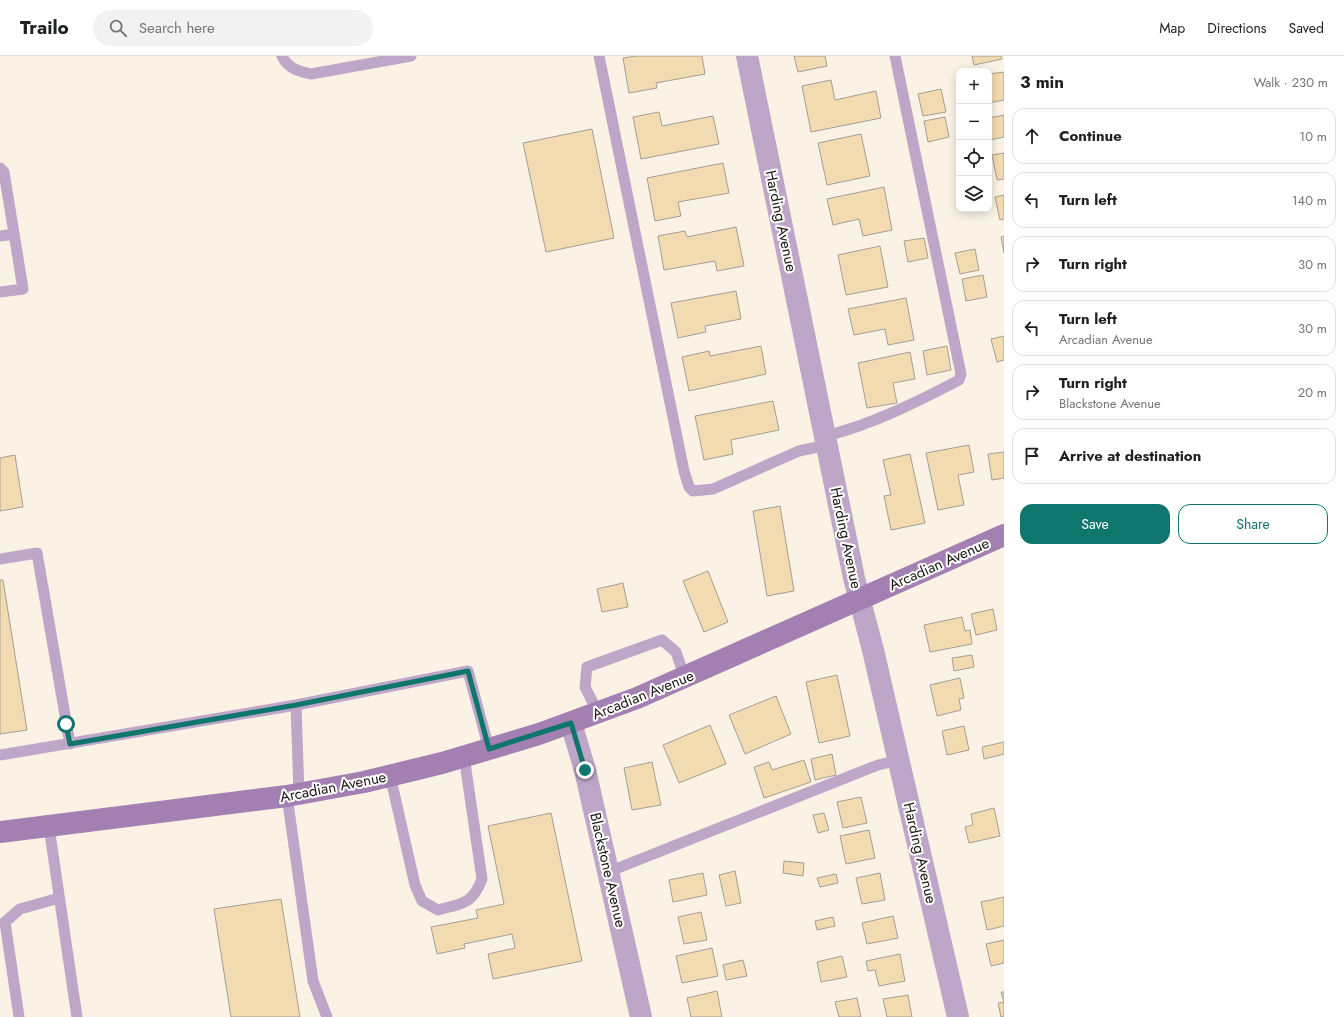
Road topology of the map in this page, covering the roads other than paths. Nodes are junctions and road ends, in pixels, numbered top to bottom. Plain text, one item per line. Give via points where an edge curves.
1 (282, 56) edge
2 (411, 56) edge
3 (599, 56) edge
4 (747, 56) edge
5 (895, 56) edge
6 (0, 168) edge
7 (14, 234) junction
8 (0, 236) edge
9 (0, 292) edge
10 (826, 440) junction
11 (1004, 535) edge
12 (0, 559) edge
13 (860, 600) junction
14 (685, 678) junction
15 (296, 705) junction
16 (598, 713) junction
17 (571, 723) junction
18 (70, 744) junction
19 (489, 749) junction
20 (0, 754) edge
21 (464, 756) junction
22 (899, 760) junction
23 (390, 775) junction
24 (293, 795) junction
25 (0, 817) edge
26 (48, 827) junction
27 (0, 832) edge
28 (608, 872) junction
29 (59, 898) junction
30 (19, 1017) edge
31 (77, 1017) edge
32 (328, 1017) edge
33 (641, 1017) edge
34 (958, 1017) edge

1 - 2 lane via 285,63 295,70 311,74
3 - 10 lane via 689,487 693,491 713,490
4 - 10 street, Harding Avenue
5 - 10 lane via 961,374 960,380
6 - 7 lane via 4,172
7 - 8 lane
7 - 9 lane via 23,289
10 - 13 street, Harding Avenue
11 - 13 main road, Arcadian Avenue
12 - 18 lane via 37,553
13 - 14 main road, Arcadian Avenue
13 - 22 street, Harding Avenue
14 - 16 main road, Arcadian Avenue
14 - 16 lane via 676,652 662,640 587,667 585,687
15 - 18 lane
15 - 19 lane via 468,671
15 - 24 lane
16 - 17 main road, Arcadian Avenue
17 - 19 main road, Arcadian Avenue
17 - 28 street, Blackstone Avenue via 585,770
18 - 20 lane
19 - 21 main road, Arcadian Avenue
21 - 23 main road, Arcadian Avenue
21 - 23 lane via 482,879 477,892 469,901 438,910 422,901 415,885
22 - 28 lane via 878,765
22 - 34 street, Harding Avenue
23 - 24 main road, Arcadian Avenue
24 - 26 main road, Arcadian Avenue
24 - 32 lane via 313,981
25 - 26 main road, Arcadian Avenue
26 - 27 main road, Arcadian Avenue
26 - 29 lane
28 - 33 street, Blackstone Avenue
29 - 30 lane via 20,909 6,922
29 - 31 lane

